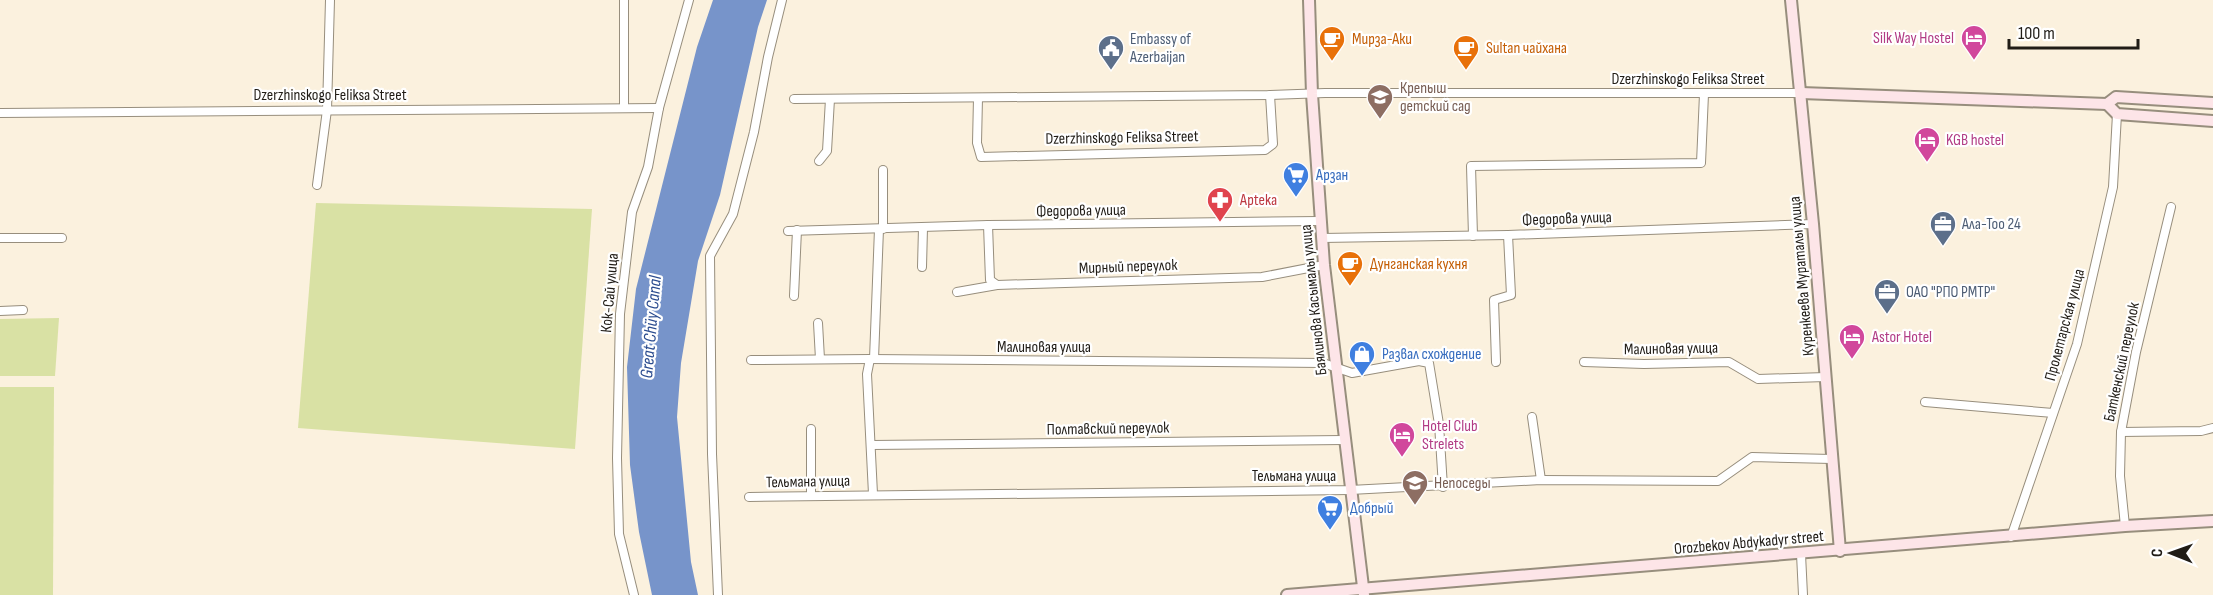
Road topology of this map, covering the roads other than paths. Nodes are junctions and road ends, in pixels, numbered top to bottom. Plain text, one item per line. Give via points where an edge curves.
1 (330, 0) edge
2 (624, 0) edge
3 (688, 0) edge
4 (782, 0) edge
5 (1309, 0) edge
6 (1791, 0) edge
7 (1801, 93) junction
8 (1312, 94) junction
9 (1704, 94) junction
10 (1270, 95) junction
11 (978, 98) junction
12 (794, 99) dead end
13 (830, 99) junction
14 (2213, 103) edge
15 (2107, 104) junction
16 (624, 108) junction
17 (659, 108) junction
18 (327, 110) junction
19 (0, 113) edge
20 (2117, 114) junction
21 (2213, 121) edge
22 (819, 161) dead end
23 (883, 170) dead end
24 (317, 185) dead end
25 (2171, 207) dead end
26 (1320, 221) junction
27 (1813, 224) junction
28 (988, 225) junction
29 (922, 228) junction
30 (881, 229) junction
31 (1508, 235) junction
32 (1473, 236) junction
33 (0, 238) edge
34 (62, 238) dead end
35 (1322, 238) junction
36 (1324, 265) junction
37 (922, 267) dead end
38 (997, 285) junction
39 (957, 292) dead end
40 (794, 296) dead end
41 (23, 310) dead end
42 (0, 311) edge
43 (818, 322) dead end
44 (820, 359) junction
45 (872, 359) junction
46 (751, 360) dead end
47 (1496, 362) dead end
48 (1584, 362) dead end
49 (1336, 368) junction
50 (1826, 377) junction
51 (1925, 402) dead end
52 (2053, 413) junction
53 (1532, 417) dead end
54 (2213, 428) edge
55 (811, 429) dead end
56 (2121, 432) junction
57 (1344, 440) junction
58 (872, 445) junction
59 (1833, 459) junction
60 (1540, 480) junction
61 (1443, 487) junction
62 (1350, 490) junction
63 (873, 494) junction
64 (811, 495) junction
65 (749, 496) dead end
66 (2213, 520) edge
67 (2125, 526) junction
68 (2011, 537) junction
69 (1839, 550) junction
70 (1801, 554) junction
71 (1363, 592) edge
72 (634, 595) edge
73 (718, 595) edge
74 (1287, 595) edge
75 (1803, 595) edge

1 - 18 street
2 - 16 street
3 - 17 street, Кок-Сай улица
4 - 73 street via 733,214 710,256
5 - 8 street, Баялинова Касымалы улица
6 - 7 street, Куренкеева Мураталы улица
7 - 9 street, Dzerzhinskogo Feliksa Street
7 - 15 street, Dzerzhinskogo Feliksa Street
7 - 27 street, Куренкеева Мураталы улица
8 - 9 street, Dzerzhinskogo Feliksa Street
8 - 10 street, Dzerzhinskogo Feliksa Street
8 - 26 street, Баялинова Касымалы улица
9 - 32 street via 1701,163 1471,166
10 - 11 street, Dzerzhinskogo Feliksa Street
10 - 11 street, Dzerzhinskogo Feliksa Street via 1272,144 1264,150 981,157 977,142
11 - 13 street, Dzerzhinskogo Feliksa Street
12 - 13 street, Dzerzhinskogo Feliksa Street
13 - 22 street via 827,151
14 - 15 street, Dzerzhinskogo Feliksa Street via 2116,98
15 - 20 street
16 - 17 street, Dzerzhinskogo Feliksa Street
16 - 18 street, Dzerzhinskogo Feliksa Street
17 - 72 street, Кок-Сай улица via 648,167 632,212 620,314 619,534
18 - 19 street, Dzerzhinskogo Feliksa Street
18 - 24 street
20 - 21 street
20 - 52 street, Пролетарская улица via 2113,187 2077,344
23 - 30 street
25 - 56 street, Баткенский переулок
26 - 28 street, Федорова улица
26 - 35 street, Баялинова Касымалы улица
27 - 31 street, Федорова улица
27 - 50 street, Куренкеева Мураталы улица
28 - 29 street, Федорова улица
28 - 38 street via 990,280
29 - 30 street, Федорова улица
29 - 37 street
30 - 40 street, Федорова улица via 792,231
30 - 45 street
31 - 32 street, Федорова улица
31 - 47 street via 1511,295 1494,300
32 - 35 street, Федорова улица
33 - 34 street
35 - 36 street, Баялинова Касымалы улица
36 - 38 street, Мирный переулок via 1262,277
36 - 49 street, Баялинова Касымалы улица
38 - 39 street, Мирный переулок
41 - 42 street
43 - 44 street
44 - 45 street, Малиновая улица
44 - 46 street, Малиновая улица
45 - 49 street, Малиновая улица via 1323,363
45 - 58 street via 867,374
48 - 50 street, Малиновая улица via 1729,362 1758,379
49 - 57 street, Баялинова Касымалы улица
49 - 61 street, Малиновая улица via 1352,373 1419,361 1429,363 1439,424
50 - 59 street, Куренкеева Мураталы улица
51 - 52 street
52 - 68 street, Пролетарская улица
53 - 60 street
54 - 56 street
55 - 64 street
56 - 67 street, Баткенский переулок
57 - 58 street, Полтавский переулок
57 - 62 street, Баялинова Касымалы улица
58 - 63 street
59 - 60 street, Тельмана улица via 1752,457 1718,481
59 - 69 street, Куренкеева Мураталы улица
60 - 61 street, Тельмана улица
61 - 62 street, Тельмана улица
62 - 63 street, Тельмана улица
62 - 71 street, Баялинова Касымалы улица
63 - 64 street, Тельмана улица
64 - 65 street, Тельмана улица
66 - 67 street, Orozbekov Abdykadyr street
67 - 68 street, Orozbekov Abdykadyr street
68 - 69 street, Orozbekov Abdykadyr street
69 - 70 street, Orozbekov Abdykadyr street
70 - 71 street, Orozbekov Abdykadyr street
70 - 75 street
71 - 74 street, Orozbekov Abdykadyr street

